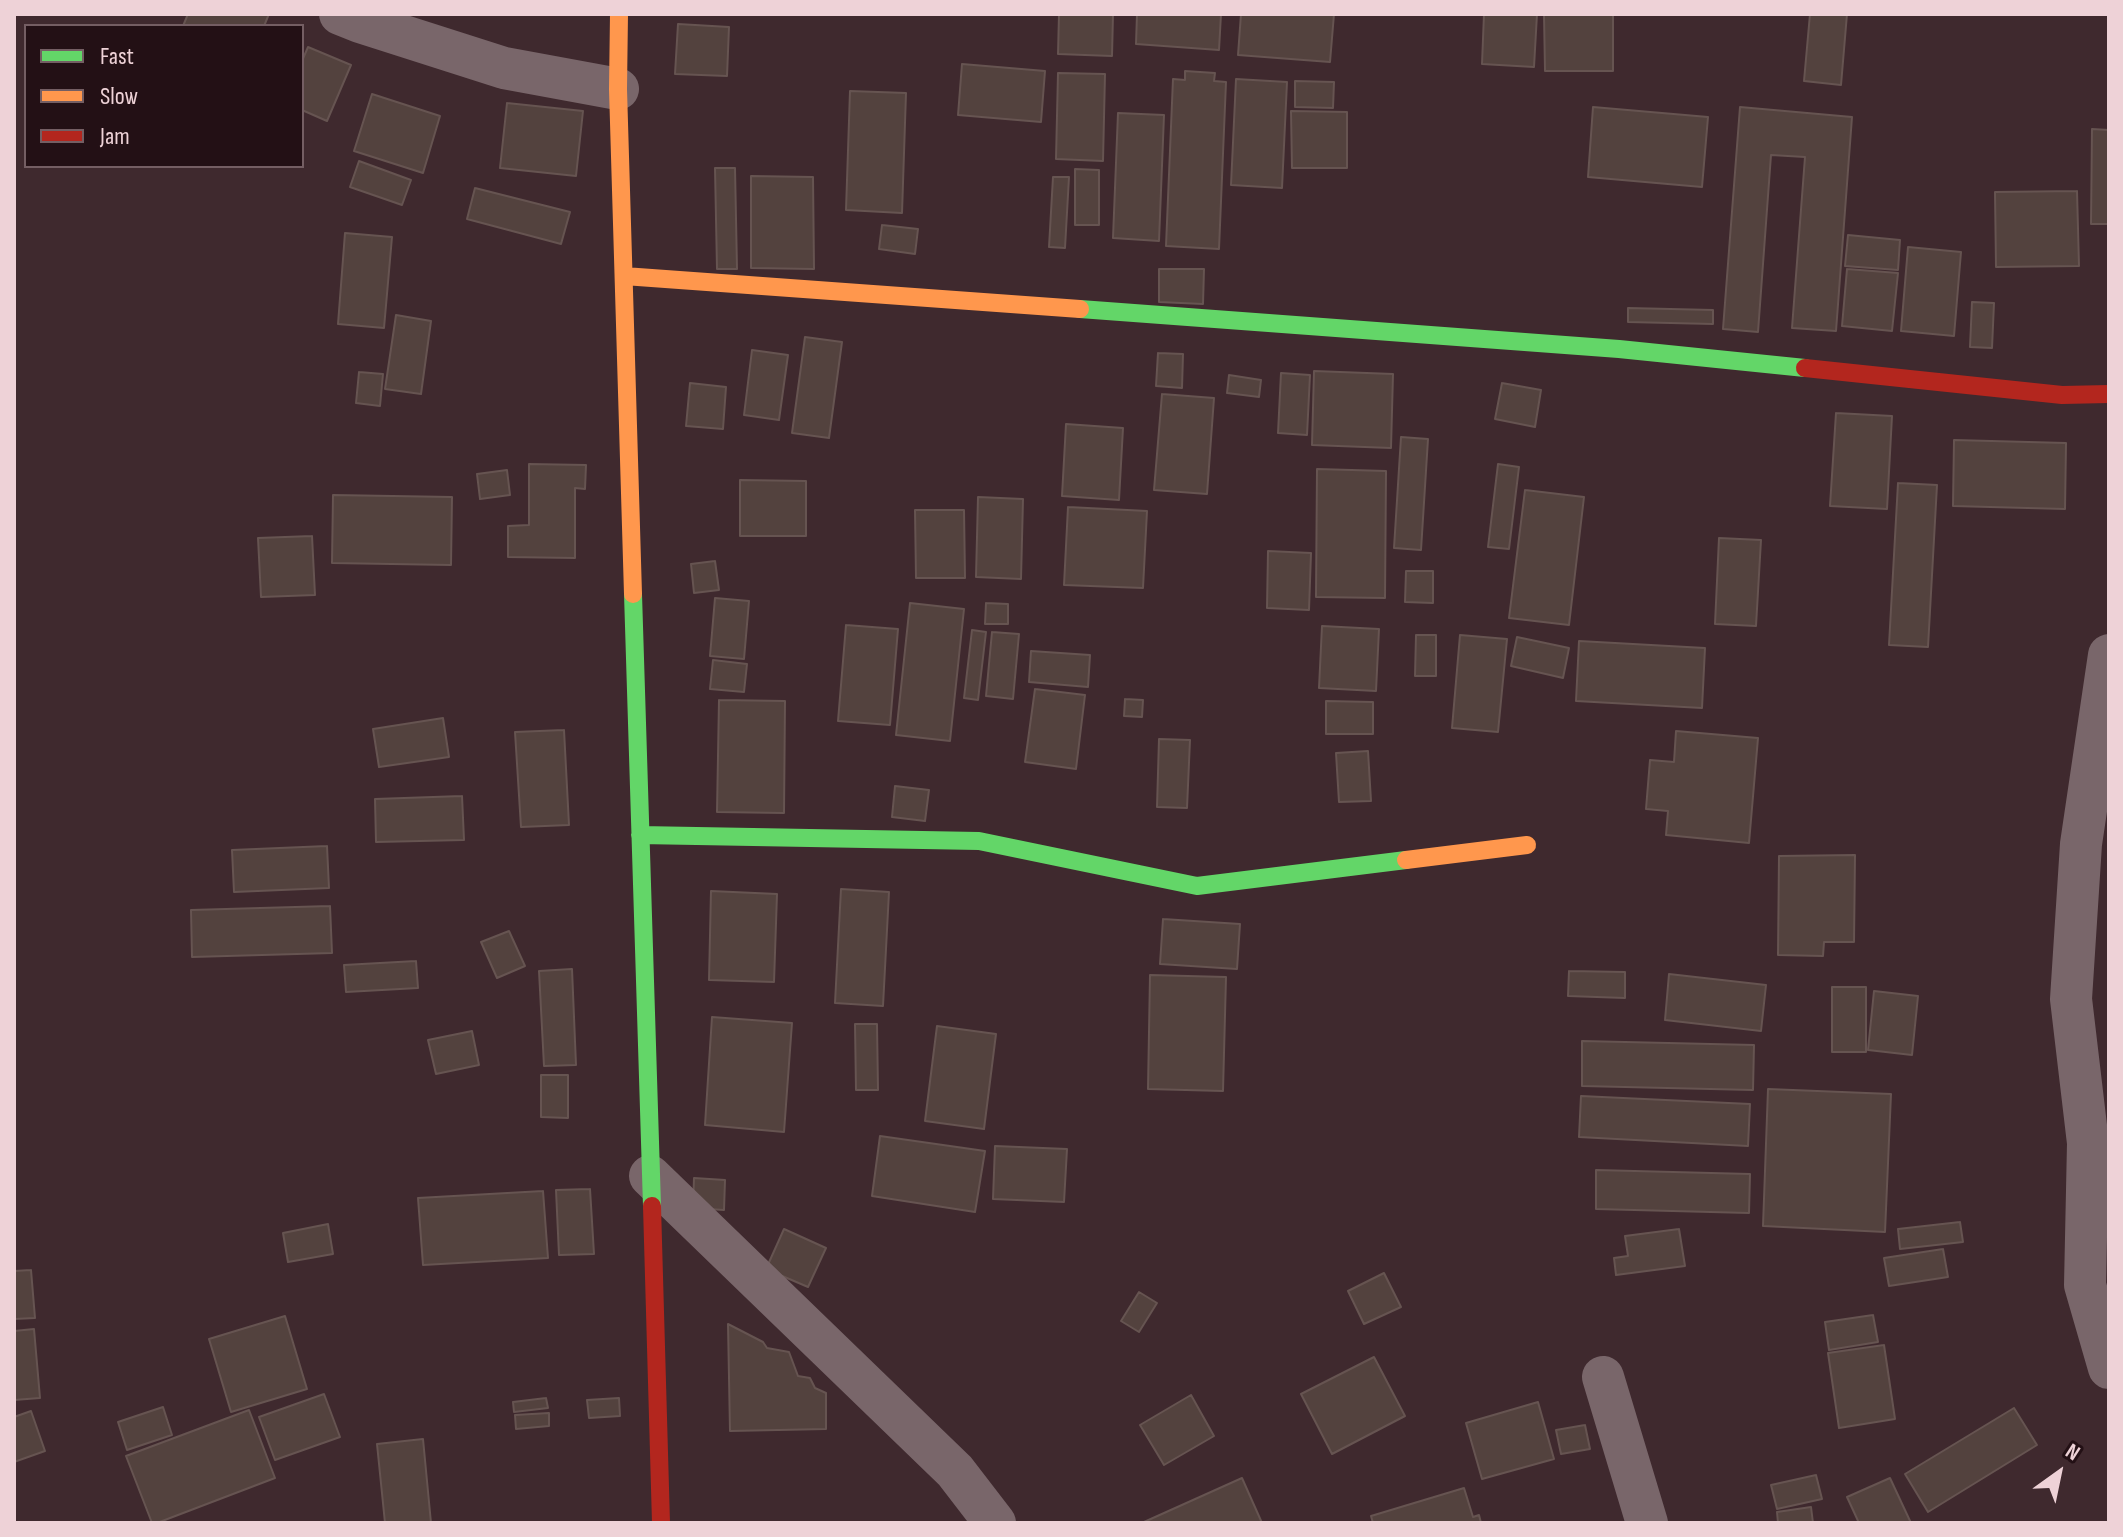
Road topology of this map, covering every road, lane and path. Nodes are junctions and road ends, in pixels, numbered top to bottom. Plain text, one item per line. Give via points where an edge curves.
1 (340, 14) edge
2 (619, 14) edge
3 (618, 89) junction
4 (624, 276) junction
5 (2109, 394) edge
6 (2109, 655) edge
7 (640, 835) junction
8 (1527, 845) dead end
9 (650, 1176) junction
10 (2109, 1368) edge
11 (1603, 1377) dead end
12 (661, 1523) edge
13 (995, 1523) edge
14 (1647, 1523) edge

1 - 3 street via 504,68
2 - 3 street
3 - 4 street
4 - 5 street via 1619,349 2062,395
4 - 7 street
6 - 10 street via 2081,844 2071,999 2088,1143 2085,1285
7 - 8 street via 979,841 1197,886
7 - 9 street
9 - 12 street
9 - 13 street via 955,1471
11 - 14 street

